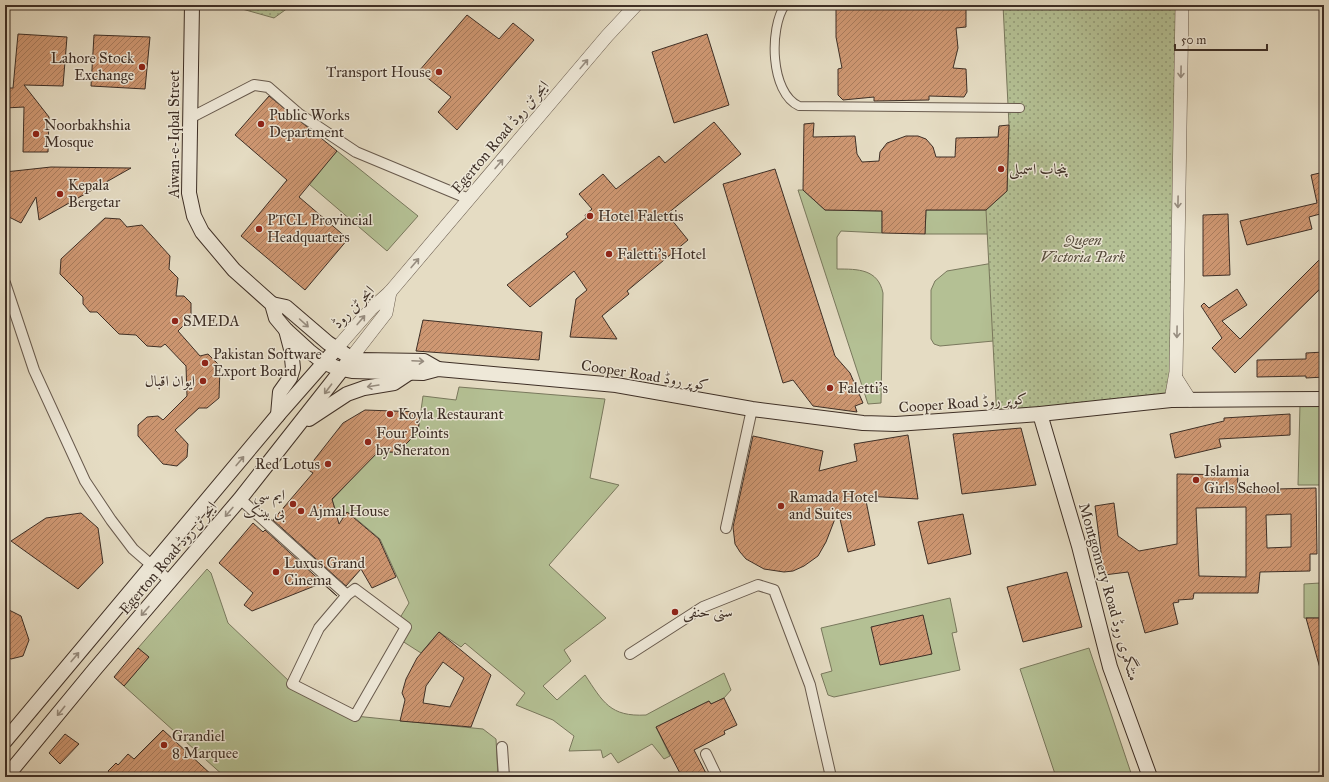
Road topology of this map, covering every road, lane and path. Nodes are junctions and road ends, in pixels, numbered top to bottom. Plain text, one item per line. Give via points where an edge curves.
1 (192, 5) edge
2 (636, 5) edge
3 (785, 5) edge
4 (1182, 5) edge
5 (1020, 108) dead end
6 (190, 118) junction
7 (469, 199) junction
8 (5, 283) edge
9 (390, 292) junction
10 (272, 304) junction
11 (286, 330) junction
12 (336, 349) junction
13 (351, 358) junction
14 (323, 362) junction
15 (438, 369) junction
16 (343, 370) junction
17 (409, 373) junction
18 (1176, 378) junction
19 (1324, 399) edge
20 (1171, 400) junction
21 (1190, 400) junction
22 (752, 409) junction
23 (278, 414) junction
24 (1040, 414) junction
25 (299, 426) junction
26 (240, 499) junction
27 (726, 528) dead end
28 (152, 566) junction
29 (171, 582) junction
30 (347, 594) junction
31 (630, 654) dead end
32 (5, 741) edge
33 (502, 747) dead end
34 (706, 754) dead end
35 (6, 777) edge
36 (504, 777) edge
37 (717, 777) edge
38 (832, 777) edge
39 (1150, 777) edge

1 - 6 main road, Aiwan-e-Iqbal Street
7 -> 2 street, Egerton Road ایجرٹن روڈ
3 - 5 street via 777,27 776,70 788,99 799,106
4 -> 18 street
6 - 7 street via 254,85 268,87 299,114 356,152
6 - 10 main road, Aiwan-e-Iqbal Street via 189,193 198,224 211,244 234,270
9 -> 7 street, Egerton Road ایجرٹن روڈ
8 - 28 street via 34,370 84,481 129,544
12 -> 9 street, ایجرٹن روڈ via 371,309
9 - 13 street, ایجرٹن روڈ via 386,313
10 - 11 main road, Aiwan-e-Iqbal Street via 276,318
10 -> 12 main road, Aiwan-e-Iqbal Street via 286,307
11 - 14 main road, Aiwan-e-Iqbal Street
11 - 23 main road via 293,368 290,378 280,392
12 - 13 main road, Aiwan-e-Iqbal Street
12 - 14 main road, Egerton Road ایجرٹن روڈ
13 -> 15 main road, Cooper Road کوپر روڈ via 424,361
13 - 16 main road, Egerton Road ایجرٹن روڈ
14 - 16 main road, Aiwan-e-Iqbal Street
14 - 23 main road, Egerton Road ایجرٹن روڈ
15 - 17 main road, Cooper Road کوپر روڈ
15 - 22 main road, Cooper Road کوپر روڈ via 616,385
16 - 17 main road, Cooper Road کوپر روڈ
16 -> 25 main road, Egerton Road ایجرٹن روڈ
17 -> 25 main road via 394,383 347,394
18 - 20 street
18 - 21 street
19 - 21 main road, Cooper Road کوپر روڈ
20 - 21 main road, Cooper Road کوپر روڈ
20 - 24 main road, Cooper Road کوپر روڈ
22 - 24 main road, Cooper Road کوپر روڈ via 863,423 896,424
22 - 27 street
28 -> 23 main road, Egerton Road ایجرٹن روڈ
24 - 39 main road, Montgomery Road منٹگمری روڈ via 1079,546 1110,667
25 - 26 main road, Egerton Road ایجرٹن روڈ
26 -> 29 main road, Egerton Road ایجرٹن روڈ
26 - 30 street
28 - 29 street
32 -> 28 main road, Egerton Road ایجرٹن روڈ
29 -> 35 main road, Egerton Road ایجرٹن روڈ
30 - 30 street via 355,589 406,627 355,716 292,684 319,628
31 - 38 street via 703,608 758,585 774,590 810,685
33 - 36 street
34 - 37 street

